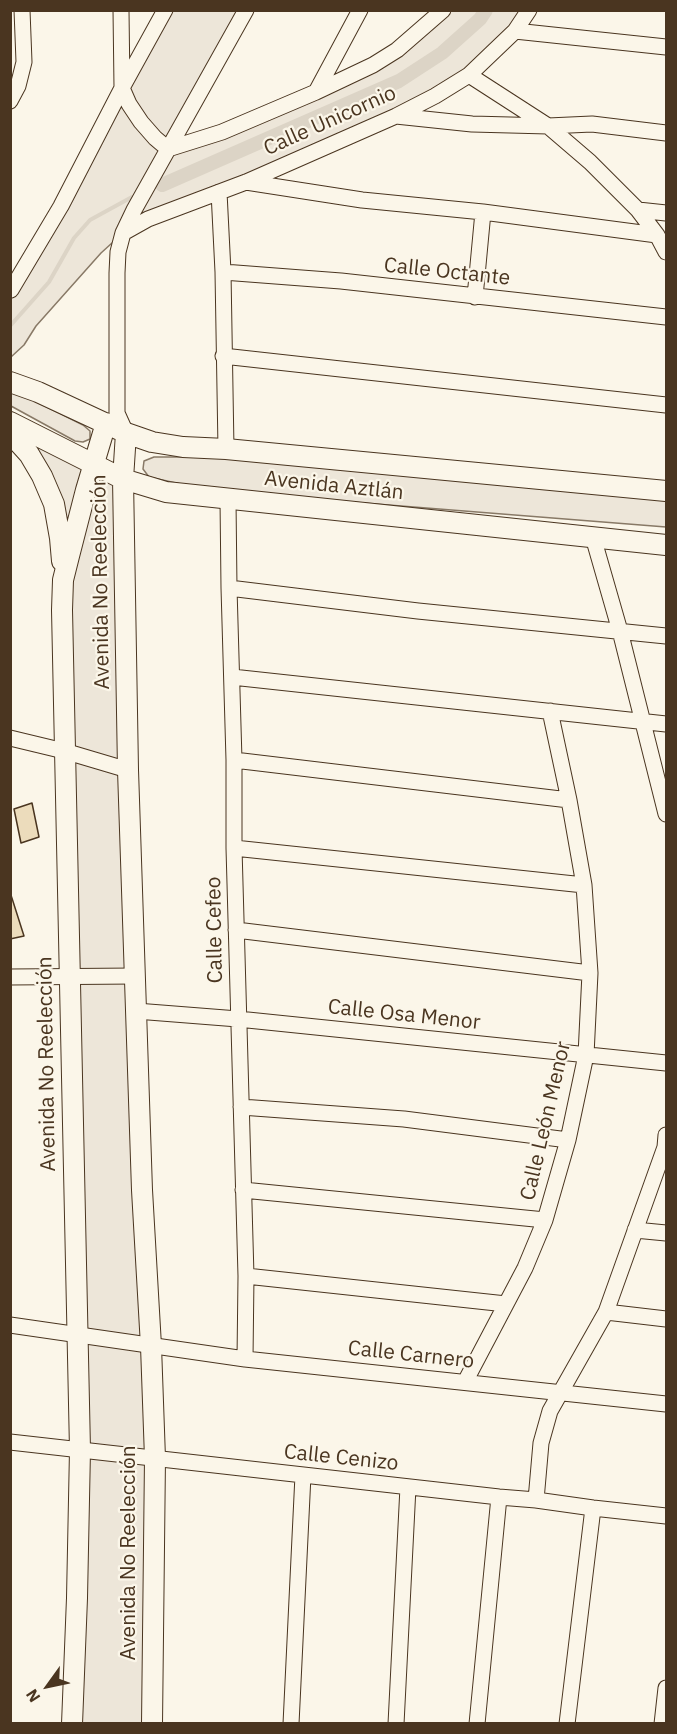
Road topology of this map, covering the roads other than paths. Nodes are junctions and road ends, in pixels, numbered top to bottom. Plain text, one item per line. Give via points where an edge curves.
1 (22, 10) edge
2 (121, 10) edge
3 (165, 10) edge
4 (246, 10) edge
5 (360, 10) edge
6 (443, 10) edge
7 (529, 10) edge
8 (515, 31) junction
9 (666, 47) edge
10 (469, 75) junction
11 (122, 88) junction
12 (316, 92) junction
13 (10, 101) edge
14 (396, 116) junction
15 (548, 126) junction
16 (666, 133) edge
17 (168, 149) junction
18 (246, 182) junction
19 (219, 192) junction
20 (638, 210) junction
21 (483, 212) junction
22 (666, 213) edge
23 (123, 233) junction
24 (657, 235) junction
25 (666, 252) edge
26 (223, 272) junction
27 (11, 290) edge
28 (475, 297) junction
29 (666, 317) edge
30 (223, 356) junction
31 (10, 382) edge
32 (666, 405) edge
33 (111, 418) junction
34 (10, 422) edge
35 (10, 433) edge
36 (126, 433) junction
37 (226, 449) junction
38 (93, 464) junction
39 (123, 479) junction
40 (666, 491) edge
41 (228, 500) junction
42 (593, 537) junction
43 (666, 545) edge
44 (63, 580) junction
45 (229, 588) junction
46 (621, 631) junction
47 (666, 636) edge
48 (232, 677) junction
49 (550, 711) junction
50 (643, 722) junction
51 (666, 724) edge
52 (10, 738) edge
53 (64, 751) junction
54 (234, 760) junction
55 (128, 770) junction
56 (569, 800) junction
57 (666, 810) edge
58 (234, 848) junction
59 (584, 885) junction
60 (236, 930) junction
61 (590, 973) junction
62 (69, 975) junction
63 (136, 976) junction
64 (10, 977) edge
65 (136, 1011) junction
66 (238, 1019) junction
67 (586, 1055) junction
68 (666, 1063) edge
69 (241, 1107) junction
70 (568, 1140) junction
71 (666, 1143) edge
72 (243, 1190) junction
73 (545, 1220) junction
74 (635, 1230) junction
75 (666, 1233) edge
76 (246, 1276) junction
77 (507, 1304) junction
78 (606, 1312) junction
79 (666, 1318) edge
80 (10, 1325) edge
81 (77, 1335) junction
82 (151, 1346) junction
83 (245, 1359) junction
84 (465, 1382) junction
85 (562, 1392) junction
86 (666, 1404) edge
87 (10, 1442) edge
88 (80, 1449) junction
89 (155, 1458) junction
90 (303, 1475) junction
91 (408, 1486) junction
92 (500, 1497) junction
93 (536, 1500) junction
94 (593, 1508) junction
95 (666, 1516) edge
96 (666, 1688) edge
97 (72, 1724) edge
98 (152, 1724) edge
99 (291, 1724) edge
100 (396, 1724) edge
101 (477, 1724) edge
102 (567, 1724) edge
103 (662, 1724) edge

1 - 13 street via 24,62
2 - 11 street
3 - 11 street
4 - 17 street, Avenida No Reelección
5 - 12 street
6 - 12 street, Calle Unicornio via 398,50
7 - 8 street, Calle Unicornio
8 - 9 street
8 - 10 street, Calle Unicornio
10 - 14 street, Calle Unicornio
10 - 15 street
11 - 17 street via 141,122
11 - 27 street via 61,206
12 - 17 street, Calle Unicornio via 222,132
14 - 15 street
14 - 18 street, Calle Unicornio
15 - 16 street via 592,124
15 - 20 street
17 - 23 street, Avenida No Reelección
18 - 19 street, Calle Unicornio
18 - 21 street via 362,200
19 - 23 street, Calle Unicornio via 148,219
19 - 26 street
20 - 22 street
20 - 24 street
21 - 24 street
21 - 28 street
23 - 33 street, Avenida No Reelección via 118,252
24 - 25 street
26 - 28 street, Calle Octante
26 - 30 street
28 - 29 street, Calle Octante
30 - 32 street
30 - 37 street
31 - 33 main road, Avenida Aztlán
33 - 36 main road, Avenida Aztlán
33 - 38 main road, Avenida No Reelección
34 - 38 main road, Avenida Aztlán
35 - 44 main road via 33,461 54,504
36 - 37 main road, Avenida Aztlán via 183,447
36 - 39 main road, Avenida No Reelección
37 - 40 main road, Avenida Aztlán
38 - 39 main road, Avenida Aztlán
38 - 44 main road, Avenida No Reelección
39 - 41 main road, Avenida Aztlán via 166,492
39 - 55 main road, Avenida No Reelección
41 - 42 main road, Avenida Aztlán
41 - 45 street, Calle Cefeo
42 - 43 main road, Avenida Aztlán
42 - 46 street
44 - 53 main road, Avenida No Reelección
45 - 46 street
45 - 48 street, Calle Cefeo
46 - 47 street
46 - 50 street
48 - 49 street
48 - 54 street, Calle Cefeo
49 - 50 street
49 - 56 street, Calle León Menor
50 - 51 street
50 - 57 street
52 - 53 street
53 - 55 street
53 - 62 main road, Avenida No Reelección
54 - 56 street
54 - 58 street, Calle Cefeo
55 - 63 main road, Avenida No Reelección
56 - 59 street, Calle León Menor
58 - 59 street
58 - 60 street, Calle Cefeo
59 - 61 street, Calle León Menor
60 - 61 street
60 - 66 street, Calle Cefeo
61 - 67 street, Calle León Menor
62 - 63 street
62 - 64 street
62 - 81 main road, Avenida No Reelección
63 - 65 main road, Avenida No Reelección
65 - 66 street, Calle Osa Menor
65 - 82 main road, Avenida No Reelección
66 - 67 street, Calle Osa Menor
66 - 69 street, Calle Cefeo
67 - 68 street, Calle Osa Menor
67 - 70 street, Calle León Menor
69 - 70 street via 404,1119
69 - 72 street, Calle Cefeo
70 - 73 street, Calle León Menor
71 - 74 street
72 - 73 street
72 - 76 street, Calle Cefeo
73 - 77 street, Calle León Menor
74 - 75 street
74 - 78 street
76 - 77 street
76 - 83 street, Calle Cefeo
77 - 84 street, Calle León Menor
78 - 79 street
78 - 85 street
80 - 81 street, Calle Carnero
81 - 82 street, Calle Carnero
81 - 88 main road, Avenida No Reelección
82 - 83 street, Calle Carnero
82 - 89 main road, Avenida No Reelección
83 - 84 street, Calle Carnero
84 - 85 street, Calle Carnero
85 - 86 street, Calle Carnero
85 - 93 street via 550,1411 541,1443
87 - 88 street, Calle Cenizo
88 - 89 street, Calle Cenizo
88 - 97 main road, Avenida No Reelección
89 - 90 street, Calle Cenizo
89 - 98 main road, Avenida No Reelección
90 - 91 street, Calle Cenizo
90 - 99 street
91 - 92 street, Calle Cenizo
91 - 100 street
92 - 93 street, Calle Cenizo
92 - 101 street
93 - 94 street, Calle Cenizo
94 - 95 street, Calle Cenizo
94 - 102 street
96 - 103 street

